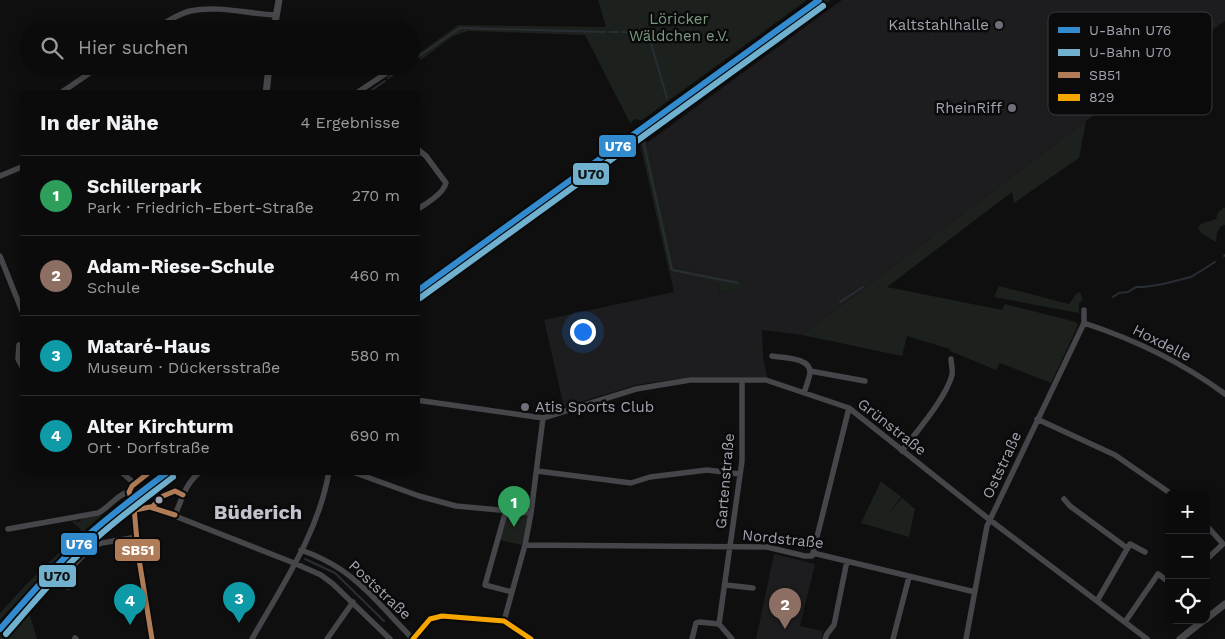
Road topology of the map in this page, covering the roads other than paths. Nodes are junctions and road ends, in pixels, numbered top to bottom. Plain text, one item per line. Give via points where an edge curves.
1 (279, 0) edge
2 (276, 15) junction
3 (169, 20) edge
4 (275, 20) edge
5 (87, 75) edge
6 (268, 75) edge
7 (384, 75) edge
8 (66, 90) edge
9 (266, 90) edge
10 (361, 90) edge
11 (420, 151) edge
12 (20, 168) edge
13 (0, 176) edge
14 (420, 208) edge
15 (0, 256) edge
16 (20, 306) edge
17 (1084, 310) dead end
18 (1084, 323) junction
19 (772, 356) dead end
20 (951, 359) dead end
21 (810, 371) junction
22 (742, 380) junction
23 (864, 382) dead end
24 (804, 393) junction
25 (1225, 394) edge
26 (420, 401) edge
27 (849, 408) junction
28 (543, 418) junction
29 (1037, 419) junction
30 (902, 451) junction
31 (536, 471) junction
32 (740, 474) junction
33 (125, 475) edge
34 (146, 475) edge
35 (196, 475) edge
36 (328, 475) edge
37 (361, 475) edge
38 (135, 484) junction
39 (1165, 489) edge
40 (130, 494) junction
41 (183, 495) junction
42 (1064, 499) dead end
43 (152, 507) junction
44 (135, 510) junction
45 (506, 510) junction
46 (531, 513) junction
47 (175, 515) junction
48 (990, 520) junction
49 (8, 529) dead end
50 (1210, 530) edge
51 (137, 537) junction
52 (524, 545) junction
53 (731, 547) junction
54 (1127, 548) junction
55 (301, 550) junction
56 (1145, 552) dead end
57 (813, 553) junction
58 (1210, 556) edge
59 (847, 561) junction
60 (294, 563) junction
61 (909, 577) junction
62 (1165, 579) edge
63 (726, 585) junction
64 (68, 587) dead end
65 (753, 588) dead end
66 (512, 592) junction
67 (975, 592) junction
68 (1097, 601) junction
69 (353, 602) junction
70 (1225, 604) edge
71 (1210, 615) edge
72 (504, 621) junction
73 (1125, 622) junction
74 (719, 624) junction
75 (1199, 624) edge
76 (152, 639) edge
77 (252, 639) edge
78 (327, 639) edge
79 (390, 639) edge
80 (413, 639) edge
81 (531, 639) edge
82 (692, 639) edge
83 (732, 639) edge
84 (826, 639) edge
85 (894, 639) edge
86 (966, 639) edge
87 (1147, 639) edge
88 (1180, 639) edge

1 - 2 main road
2 - 3 street via 208,8 189,11
2 - 4 main road
5 - 8 street
6 - 9 main road
7 - 10 street
11 - 14 street via 446,183 444,190
12 - 13 street
15 - 16 street
17 - 18 street, Oststraße
18 - 25 street, Hoxdelle via 1167,359
18 - 29 street, Oststraße
19 - 21 street via 800,360
20 - 30 street via 951,376 946,389
21 - 23 street
21 - 24 street
22 - 24 street, Grünstraße via 766,380
22 - 28 street, Grünstraße via 690,380 636,389
22 - 32 street, Gartenstraße
24 - 27 street, Grünstraße
26 - 28 street
27 - 30 street, Grünstraße
27 - 57 street
28 - 31 street
29 - 39 street via 1115,455
29 - 48 street, Oststraße
30 - 48 street, Grünstraße
31 - 32 street via 631,484 650,477 707,470
31 - 46 street
32 - 53 street, Gartenstraße
33 - 38 street
34 - 38 main road
35 - 41 street
36 - 55 street via 320,511
37 - 45 street via 456,506
38 - 40 main road via 130,488
40 - 44 main road
40 - 49 street via 122,494 98,513
41 - 43 street via 175,491 163,496
41 - 47 street
42 - 54 street
43 - 44 street, Poststraße
43 - 47 street, Poststraße
44 - 51 main road
45 - 46 street
45 - 66 street via 485,585
46 - 52 street
47 - 60 street, Poststraße
48 - 67 street, Oststraße
48 - 68 street, Grünstraße
50 - 58 street via 1223,544
51 - 64 street via 91,547 69,570
51 - 76 main road
52 - 53 street, Nordstraße
52 - 66 street
53 - 57 street, Nordstraße via 767,547 805,556
53 - 63 street, Gartenstraße
54 - 56 street via 1130,544
54 - 68 street
55 - 60 street
55 - 80 street, Poststraße via 320,557 347,574
57 - 59 street, Nordstraße
59 - 61 street, Nordstraße
59 - 84 street via 834,625
60 - 69 street, Poststraße via 327,579
60 - 77 street
61 - 67 street, Nordstraße
61 - 85 street
62 - 73 street via 1158,574
63 - 65 street
63 - 74 street, Gartenstraße
66 - 72 street
67 - 86 street, Oststraße
68 - 73 street, Grünstraße
69 - 78 street
69 - 79 street, Poststraße
70 - 71 main road
72 - 80 street via 436,617 430,619
72 - 81 street
73 - 87 street, Grünstraße
74 - 82 street via 696,623
74 - 83 street
75 - 88 main road

